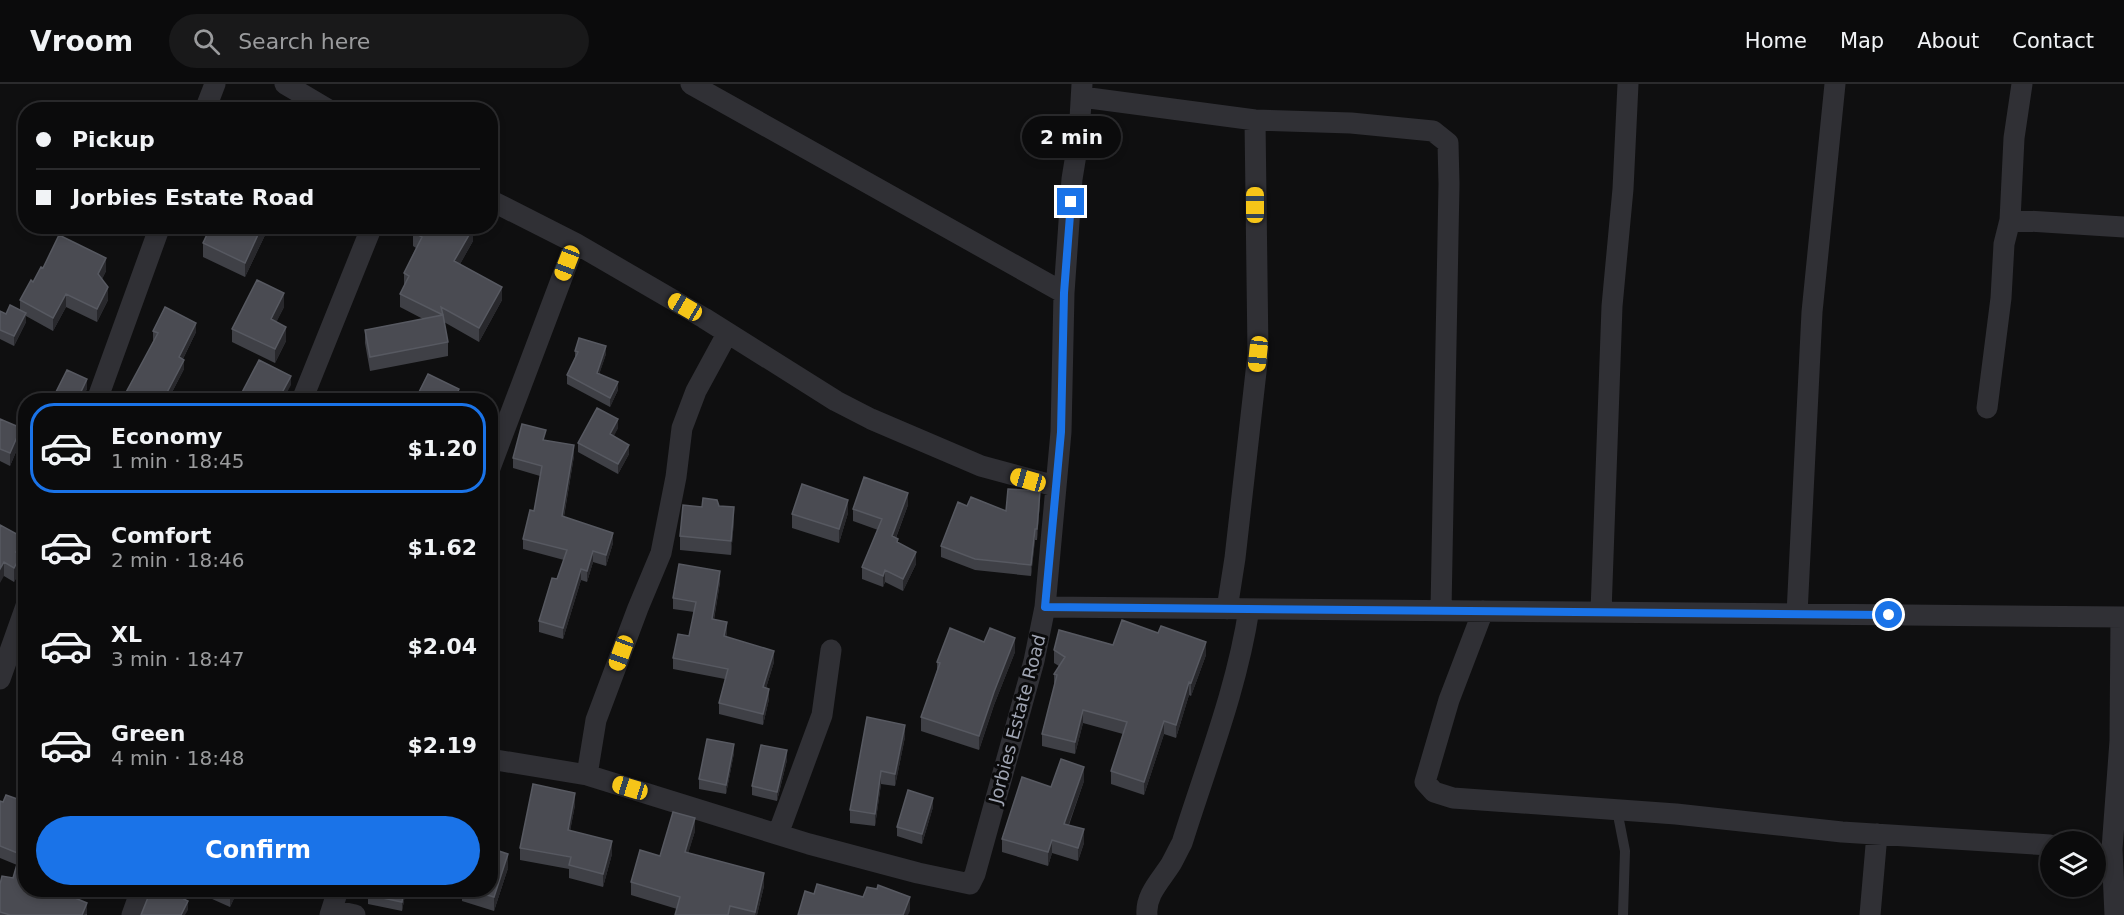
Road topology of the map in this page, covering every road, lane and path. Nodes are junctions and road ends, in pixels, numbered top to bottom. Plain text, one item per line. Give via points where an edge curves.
1 (215, 84) edge
2 (285, 84) edge
3 (691, 84) edge
4 (1628, 84) edge
5 (1835, 84) edge
6 (2022, 84) edge
7 (1082, 91) edge
8 (208, 102) edge
9 (315, 102) edge
10 (1255, 120) junction
11 (498, 204) edge
12 (2010, 220) junction
13 (2124, 227) edge
14 (157, 234) edge
15 (369, 234) edge
16 (575, 243) junction
17 (1064, 293) junction
18 (727, 334) junction
19 (100, 393) edge
20 (305, 393) edge
21 (1987, 408) dead end
22 (498, 447) edge
23 (1055, 486) junction
24 (1045, 607) junction
25 (1227, 609) junction
26 (1249, 609) junction
27 (1441, 610) junction
28 (1483, 611) junction
29 (1601, 612) junction
30 (1797, 614) junction
31 (2122, 617) edge
32 (18, 628) edge
33 (831, 650) dead end
34 (0, 679) edge
35 (498, 760) edge
36 (587, 775) junction
37 (1617, 810) junction
38 (778, 834) junction
39 (1877, 834) junction
40 (2106, 836) edge
41 (2040, 844) edge
42 (2106, 861) edge
43 (138, 897) edge
44 (336, 897) edge
45 (331, 912) edge
46 (132, 915) edge
47 (355, 915) edge
48 (1147, 915) edge
49 (1623, 915) edge
50 (1870, 915) edge
51 (2115, 915) edge

1 - 8 street
2 - 9 street
3 - 17 street
4 - 29 street via 1612,306
5 - 30 street via 1812,312
6 - 12 street via 2014,138
7 - 10 street
7 - 17 street, Jorbies Estate Road
10 - 25 street via 1258,354
10 - 27 street via 1433,131 1448,143
11 - 16 street
12 - 13 street
12 - 21 street via 2004,244
14 - 19 street
15 - 20 street
16 - 18 street
16 - 22 street
17 - 23 street, Jorbies Estate Road via 1061,432
18 - 23 street via 871,419 981,466
18 - 36 street via 696,391 682,428 661,553 596,720
23 - 24 street, Jorbies Estate Road
24 - 25 street
24 - 38 street, Jorbies Estate Road via 970,884
25 - 26 street
26 - 27 street
26 - 48 street via 1234,678 1182,843 1153,889
27 - 28 street
28 - 29 street
28 - 37 street via 1449,700 1425,782 1434,792 1453,798
29 - 30 street
30 - 31 street
31 - 40 street via 2120,741
32 - 34 street
33 - 38 street via 822,715
35 - 36 street
36 - 38 street
37 - 39 street
37 - 49 lane via 1625,850
39 - 41 street
39 - 50 street
42 - 51 street
43 - 46 street
44 - 45 street
45 - 47 street

